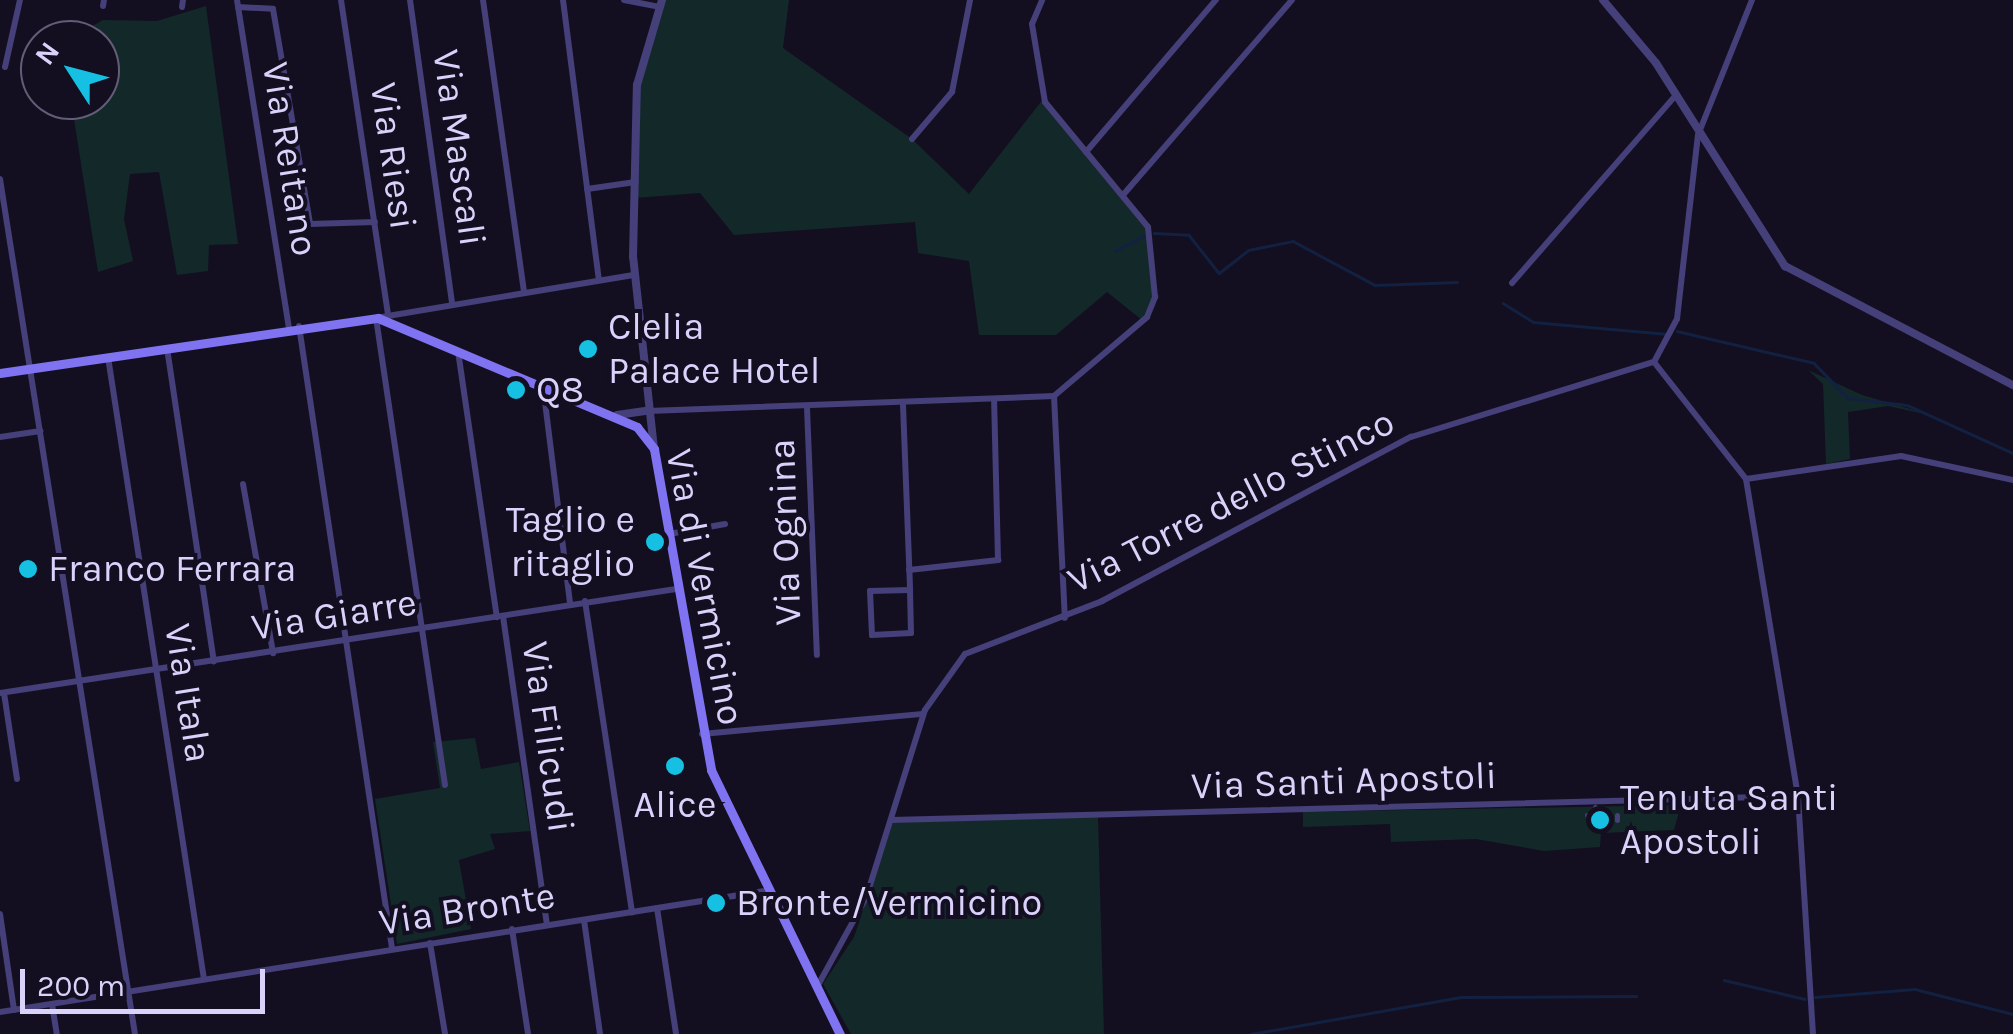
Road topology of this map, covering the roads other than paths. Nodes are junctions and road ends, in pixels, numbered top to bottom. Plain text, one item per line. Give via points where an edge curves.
1 (20, 0) edge
2 (341, 0) edge
3 (410, 0) edge
4 (483, 0) edge
5 (563, 0) edge
6 (624, 0) edge
7 (970, 0) edge
8 (1042, 0) edge
9 (1216, 0) edge
10 (1292, 0) edge
11 (1604, 0) edge
12 (1752, 0) edge
13 (237, 4) edge
14 (660, 4) edge
15 (5, 67) dead end
16 (1676, 95) junction
17 (1698, 136) junction
18 (912, 139) dead end
19 (1086, 152) junction
20 (0, 179) edge
21 (635, 182) junction
22 (587, 189) junction
23 (1123, 195) junction
24 (375, 222) junction
25 (633, 275) junction
26 (599, 280) junction
27 (1512, 283) dead end
28 (524, 292) junction
29 (452, 304) junction
30 (388, 317) junction
31 (376, 318) junction
32 (294, 326) junction
33 (167, 347) junction
34 (458, 349) junction
35 (108, 356) junction
36 (1654, 362) junction
37 (30, 368) junction
38 (0, 373) edge
39 (543, 385) junction
40 (2013, 385) edge
41 (1054, 396) junction
42 (994, 400) junction
43 (903, 405) junction
44 (807, 408) junction
45 (647, 411) junction
46 (617, 414) junction
47 (637, 427) junction
48 (41, 431) junction
49 (0, 437) edge
50 (654, 450) junction
51 (1746, 479) junction
52 (2013, 480) edge
53 (242, 484) dead end
54 (725, 524) dead end
55 (669, 534) junction
56 (909, 570) junction
57 (676, 589) junction
58 (910, 590) junction
59 (584, 602) junction
60 (570, 604) junction
61 (500, 616) junction
62 (1065, 618) junction
63 (421, 629) junction
64 (346, 642) junction
65 (273, 653) junction
66 (817, 655) dead end
67 (214, 662) junction
68 (156, 671) junction
69 (83, 681) junction
70 (2, 693) edge
71 (924, 714) junction
72 (701, 734) junction
73 (16, 780) dead end
74 (446, 785) dead end
75 (1798, 796) junction
76 (1595, 807) dead end
77 (1587, 814) dead end
78 (1602, 814) junction
79 (1614, 818) dead end
80 (891, 820) junction
81 (765, 891) junction
82 (657, 908) junction
83 (632, 912) junction
84 (0, 914) edge
85 (584, 920) junction
86 (548, 925) junction
87 (512, 930) junction
88 (430, 942) junction
89 (392, 948) junction
90 (204, 979) junction
91 (816, 988) junction
92 (129, 991) junction
93 (52, 1004) junction
94 (14, 1010) junction
95 (0, 1012) edge
96 (57, 1034) edge
97 (135, 1034) edge
98 (445, 1034) edge
99 (528, 1034) edge
100 (600, 1034) edge
101 (676, 1034) edge
102 (840, 1034) edge
103 (1813, 1034) edge

1 - 15 street
2 - 24 street, Via Riesi
3 - 29 street, Via Mascali
4 - 28 street
5 - 22 street
6 - 14 street
7 - 18 street via 953,88
8 - 19 street via 1032,24 1043,96
9 - 19 street
10 - 23 street
11 - 16 street
12 - 17 street
13 - 24 street via 273,11 310,224
13 - 32 street, Via Reitano
14 - 21 street via 638,79
16 - 17 street
16 - 27 street
17 - 36 street via 1677,319
17 - 40 street via 1795,275
19 - 23 street
20 - 37 street
21 - 22 street
21 - 25 street
22 - 26 street
23 - 41 street via 1149,231 1155,303
24 - 30 street, Via Riesi
25 - 26 street
25 - 45 street
26 - 28 street
28 - 29 street
29 - 30 street
30 - 31 main road, Via di Vermicino
30 - 34 main road, Via di Vermicino
31 - 32 main road, Via di Vermicino
31 - 63 street
32 - 33 main road, Via di Vermicino
32 - 64 street, Via Reitano
33 - 35 main road, Via di Vermicino
33 - 67 street
34 - 39 main road, Via di Vermicino
34 - 61 street, Via Filicudi
35 - 37 main road, Via di Vermicino
35 - 68 street, Via Itala
36 - 51 street
36 - 62 street, Via Torre dello Stinco via 1416,435
37 - 38 main road, Via di Vermicino
37 - 48 street
39 - 46 main road, Via di Vermicino
39 - 60 street
41 - 42 street
41 - 62 street
42 - 43 street
42 - 56 street via 998,560
43 - 44 street
43 - 56 street
44 - 45 street
44 - 66 street, Via Ognina
45 - 46 street
45 - 47 street
45 - 50 street
46 - 47 main road, Via di Vermicino
47 - 50 main road, Via di Vermicino
48 - 49 street
48 - 69 street
50 - 55 main road, Via di Vermicino
51 - 52 street via 1901,456
51 - 75 street
53 - 65 street
54 - 55 street
55 - 57 main road, Via di Vermicino
56 - 58 street
57 - 59 street, Via Giarre
57 - 72 main road, Via di Vermicino
58 - 58 street via 870,592 872,635 912,633
59 - 60 street, Via Giarre
59 - 83 street
60 - 61 street, Via Giarre
61 - 63 street, Via Giarre
61 - 86 street, Via Filicudi
62 - 71 street, Via Torre dello Stinco via 965,654
63 - 64 street, Via Giarre
63 - 74 street
64 - 65 street, Via Giarre
64 - 89 street, Via Reitano
65 - 67 street, Via Giarre
67 - 68 street, Via Giarre
68 - 69 street, Via Giarre
68 - 90 street, Via Itala
69 - 70 street, Via Giarre
69 - 92 street
70 - 73 street
71 - 72 street
71 - 80 street, Via Torre dello Stinco
72 - 81 main road, Via di Vermicino
75 - 80 street, Via Santi Apostoli
75 - 103 street
76 - 78 street
77 - 78 street
78 - 79 street
80 - 91 street, Via Torre dello Stinco via 862,909
81 - 82 street, Via Bronte
81 - 91 main road, Via di Vermicino
82 - 83 street, Via Bronte
82 - 101 street
83 - 85 street, Via Bronte
84 - 94 street
85 - 86 street, Via Bronte
85 - 100 street
86 - 87 street, Via Bronte
87 - 88 street, Via Bronte
87 - 99 street
88 - 89 street, Via Bronte
88 - 98 street
89 - 90 street, Via Bronte
90 - 92 street, Via Bronte
91 - 102 main road, Via di Vermicino
92 - 93 street, Via Bronte
92 - 97 street
93 - 94 street, Via Bronte
93 - 96 street
94 - 95 street, Via Bronte

